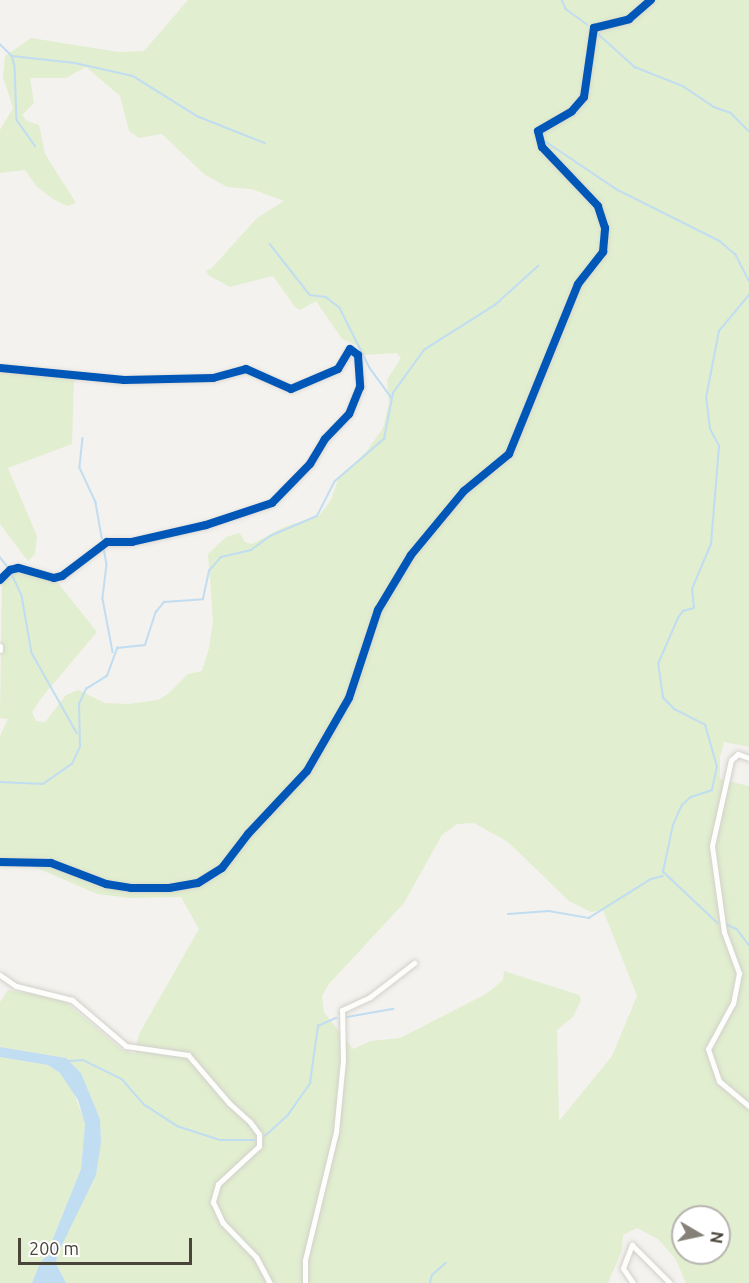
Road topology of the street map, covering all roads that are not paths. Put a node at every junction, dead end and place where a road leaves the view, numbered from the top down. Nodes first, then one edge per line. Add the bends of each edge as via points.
1 (651, 0) edge
2 (0, 368) edge
3 (0, 580) edge
4 (749, 758) edge
5 (0, 862) edge
6 (414, 963) dead end
7 (0, 975) edge
8 (749, 1106) edge
9 (270, 1283) edge
10 (305, 1283) edge
11 (633, 1283) edge
12 (670, 1283) edge

1 - 5 street via 629,18 594,28 584,97 572,111 538,131 542,147 598,206 605,228 603,252 578,284 509,454 464,491 411,555 378,610 349,698 307,771 222,868 198,883 138,888 106,884 45,862
2 - 3 street via 123,380 213,378 246,369 291,389 338,369 350,349 358,355 360,387 349,414 325,439 310,464 272,503 212,524 132,542 106,542 62,576 54,578 18,568
4 - 8 street via 738,754 731,760 712,846 724,932 739,973 733,1003 708,1049 719,1081
6 - 10 street via 370,997 342,1010 343,1060 336,1132 305,1260
7 - 9 street via 16,986 72,1000 126,1046 188,1055 228,1103 250,1122 259,1134 259,1146 218,1184 213,1202 223,1222 256,1257
11 - 12 street via 623,1268 632,1245

